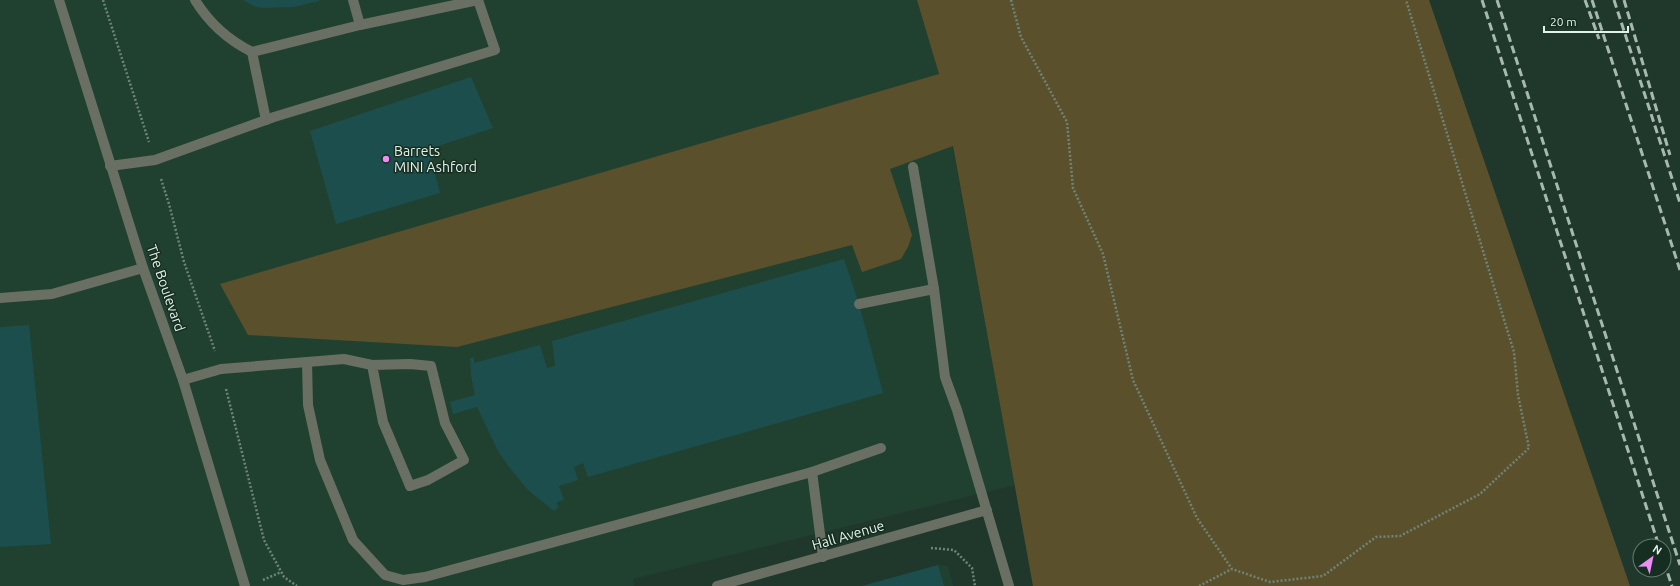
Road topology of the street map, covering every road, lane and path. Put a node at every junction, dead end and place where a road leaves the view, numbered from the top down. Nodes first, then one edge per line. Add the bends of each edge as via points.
1 (58, 0) edge
2 (103, 0) edge
3 (195, 0) edge
4 (353, 0) edge
5 (478, 0) edge
6 (1011, 0) edge
7 (1406, 0) edge
8 (360, 26) junction
9 (252, 52) junction
10 (266, 120) junction
11 (146, 129) dead end
12 (110, 166) junction
13 (913, 167) dead end
14 (169, 204) dead end
15 (143, 268) junction
16 (934, 289) junction
17 (0, 298) edge
18 (859, 304) dead end
19 (214, 347) dead end
20 (307, 362) junction
21 (372, 365) junction
22 (183, 380) junction
23 (231, 409) dead end
24 (881, 448) dead end
25 (812, 472) junction
26 (987, 510) junction
27 (926, 547) dead end
28 (824, 557) junction
29 (1232, 569) junction
30 (245, 586) edge
31 (297, 586) edge
32 (717, 586) edge
33 (975, 586) edge
34 (1009, 586) edge
35 (1199, 586) edge

1 - 12 street, The Boulevard
2 - 11 path
3 - 9 street via 218,30 237,45
4 - 8 street
5 - 8 street
5 - 10 street via 495,50
6 - 29 path via 1021,37 1067,122 1073,188 1103,254 1133,380 1197,518
7 - 29 path via 1514,352 1518,395 1528,448 1480,494 1400,536 1376,536 1323,576 1270,582
8 - 9 street
9 - 10 street
10 - 12 street via 155,160
12 - 15 street, The Boulevard
13 - 16 street
14 - 19 path via 184,262
15 - 17 street via 52,294
15 - 22 street, The Boulevard
16 - 18 street
16 - 26 street via 945,377
20 - 21 street via 344,359
20 - 22 street via 221,369
20 - 25 street via 308,405 320,460 353,540 384,575 403,580 425,577
21 - 21 street via 383,422 410,486 428,480 464,460 444,424 431,366
22 - 30 street, The Boulevard
23 - 31 path via 264,540 284,577
24 - 25 street
25 - 28 street
26 - 28 street, Hall Avenue
26 - 34 street
27 - 33 path via 954,550 972,568
28 - 32 street, Hall Avenue
29 - 35 path

